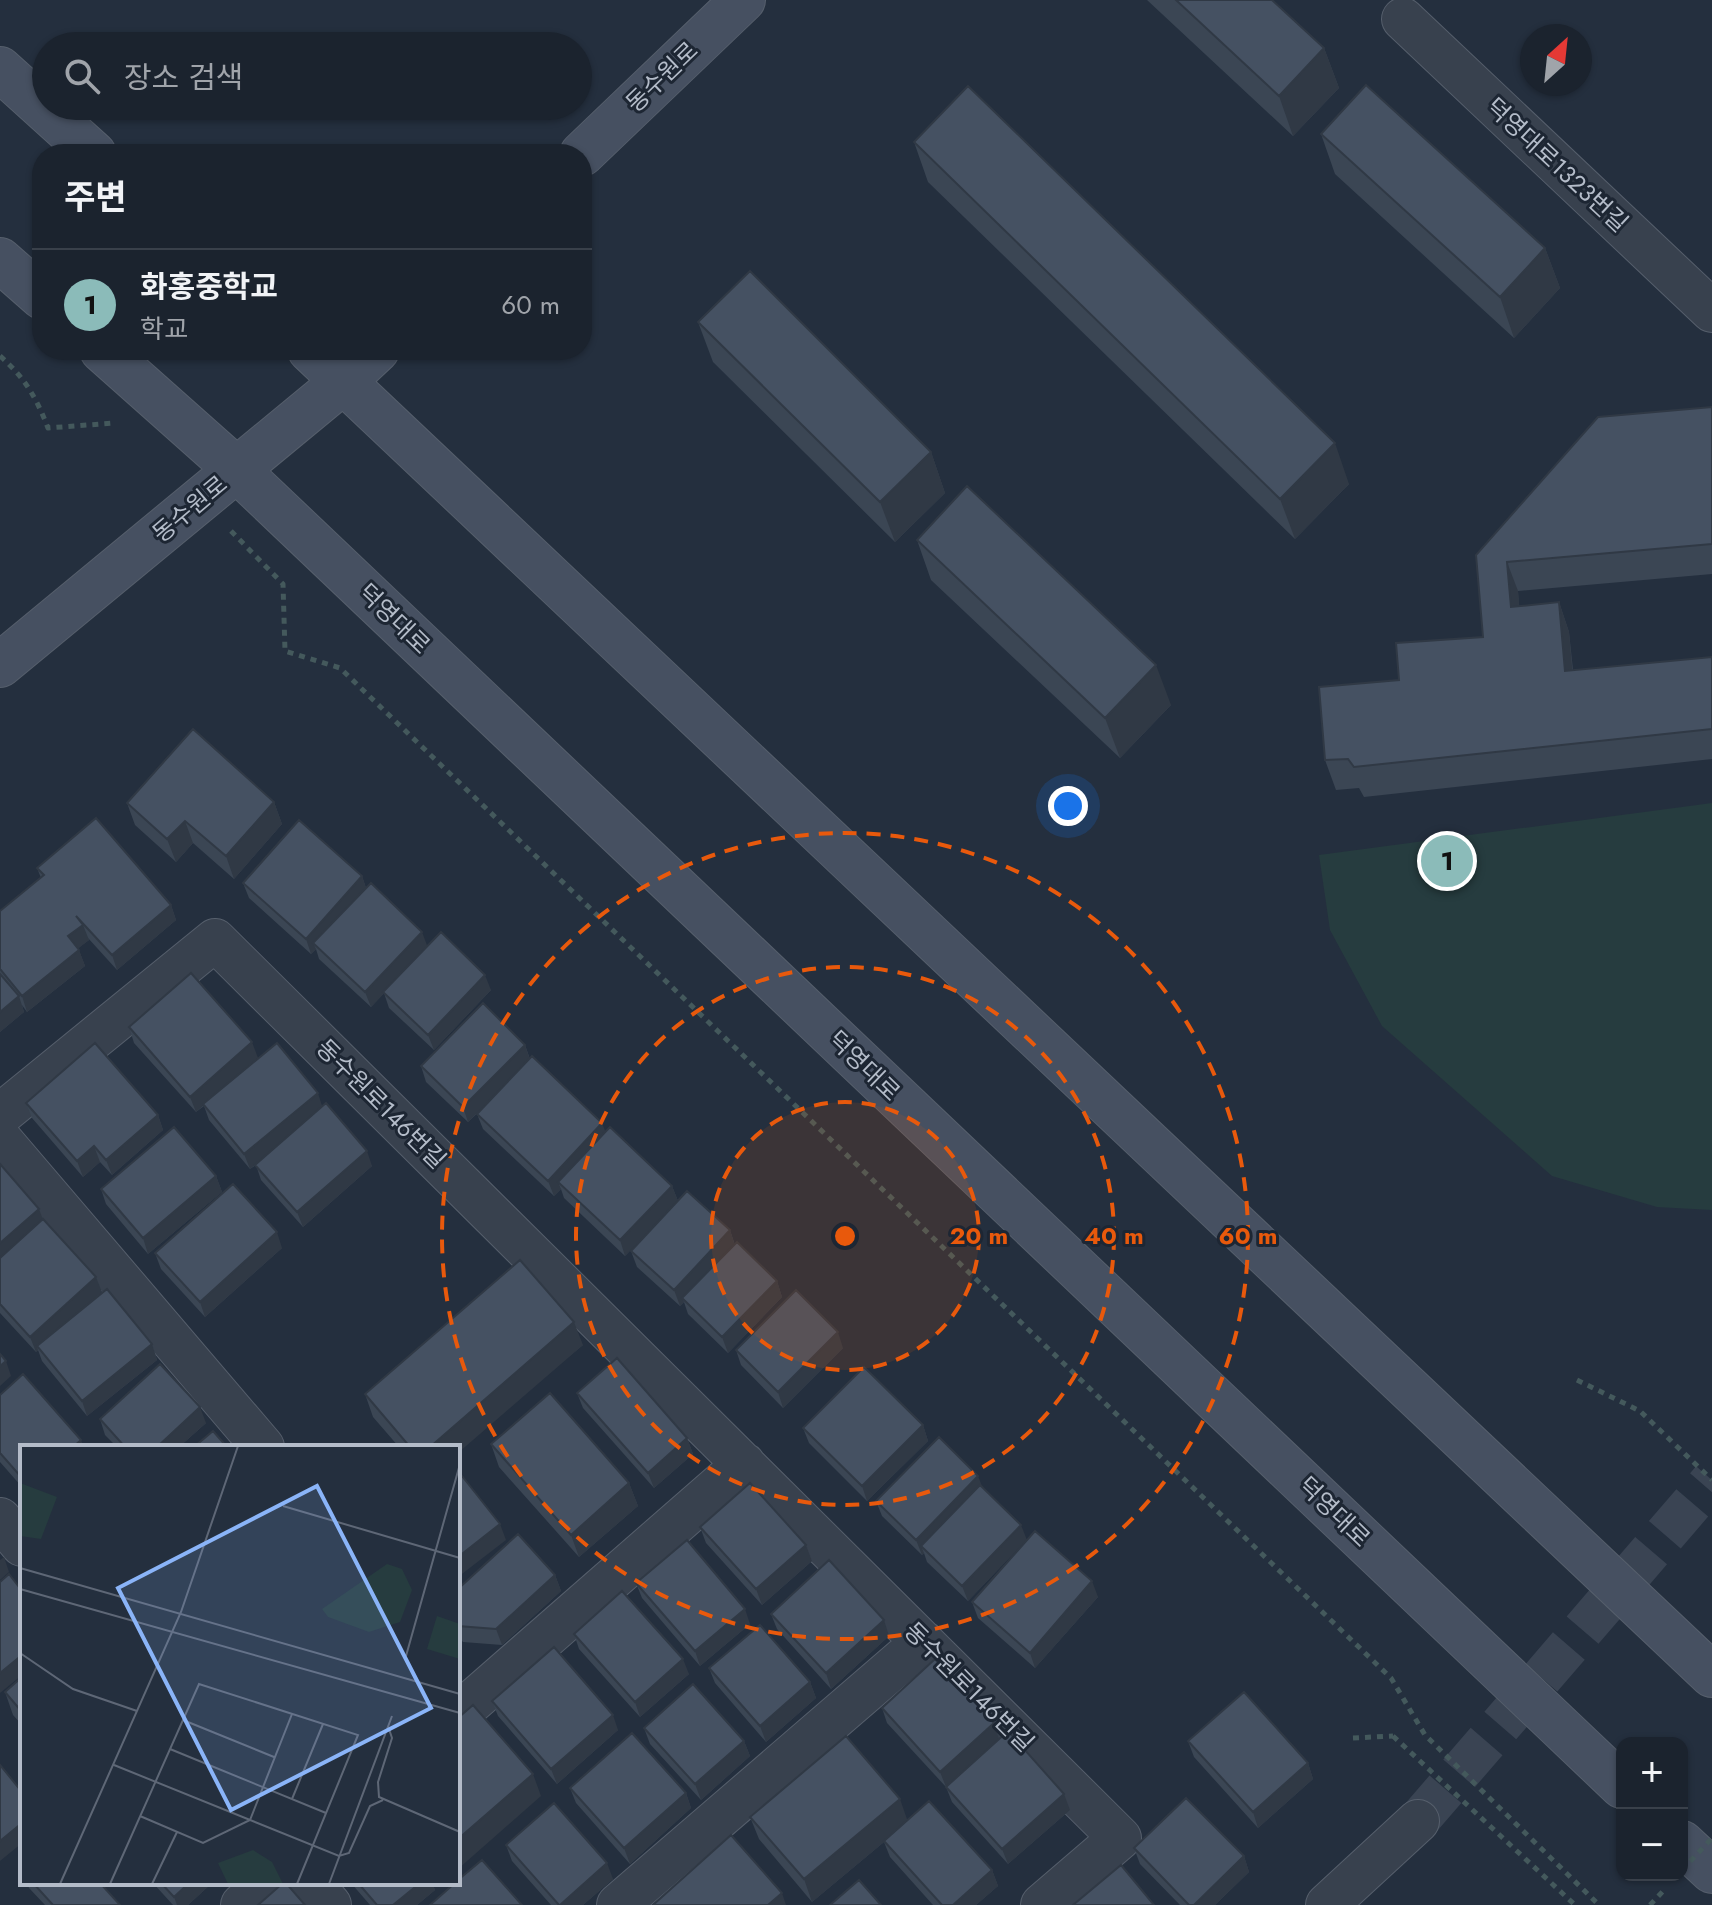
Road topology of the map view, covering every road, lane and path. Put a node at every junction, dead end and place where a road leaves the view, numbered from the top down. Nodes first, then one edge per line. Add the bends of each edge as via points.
1 (743, 0) edge
2 (1403, 19) dead end
3 (0, 69) edge
4 (32, 98) edge
5 (56, 120) edge
6 (83, 144) edge
7 (592, 144) edge
8 (0, 260) edge
9 (32, 288) edge
10 (1712, 311) edge
11 (0, 356) edge
12 (113, 360) edge
13 (321, 360) edge
14 (366, 360) edge
15 (344, 381) junction
16 (122, 422) dead end
17 (237, 470) junction
18 (283, 584) dead end
19 (0, 665) edge
20 (0, 1115) edge
21 (0, 1139) edge
22 (1577, 1380) dead end
23 (261, 1445) edge
24 (744, 1464) junction
25 (1712, 1480) edge
26 (0, 1519) edge
27 (20, 1543) edge
28 (923, 1642) junction
29 (1712, 1675) edge
30 (464, 1696) edge
31 (1353, 1738) dead end
32 (1616, 1780) edge
33 (1418, 1821) tunnel mouth
34 (1712, 1838) edge
35 (1688, 1849) edge
36 (1688, 1864) edge
37 (1712, 1871) edge
38 (264, 1885) edge
39 (313, 1885) edge
40 (1346, 1897) edge
41 (242, 1905) edge
42 (330, 1905) edge
43 (618, 1905) edge
44 (1042, 1905) edge
45 (1575, 1905) edge
46 (1599, 1905) edge

1 - 7 main road, 동수원로
2 - 10 street, 덕영대로1323번길
3 - 4 main road
5 - 6 main road
8 - 9 main road
11 - 16 path via 35,396 48,428
12 - 17 main road, 덕영대로
13 - 15 main road
14 - 15 main road, 동수원로
15 - 17 main road, 동수원로
15 - 29 main road
17 - 19 main road, 동수원로
17 - 32 main road, 덕영대로
18 - 46 path via 285,651 340,668 1391,1678 1425,1735
20 - 24 street, 동수원로146번길 via 215,940
21 - 23 street
22 - 25 path via 1640,1411
24 - 28 street, 동수원로146번길
24 - 30 street
26 - 27 street
28 - 43 street
28 - 44 street, 동수원로146번길 via 1120,1838
31 - 45 path, bridge via 1393,1736
33 - 40 street
34 - 36 path, bridge
35 - 37 main road
38 - 41 street
39 - 42 street

